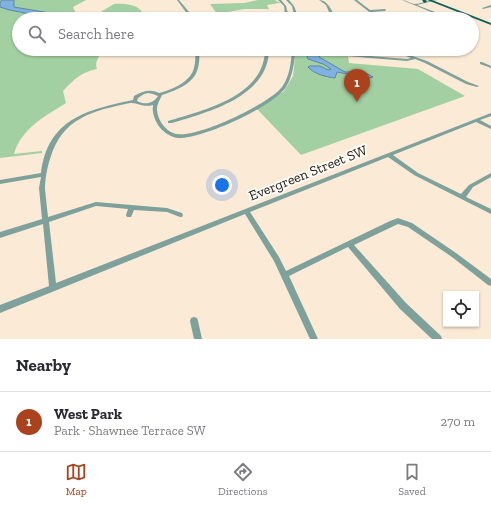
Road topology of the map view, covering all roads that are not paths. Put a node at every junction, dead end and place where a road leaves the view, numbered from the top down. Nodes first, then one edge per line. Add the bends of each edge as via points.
1 (179, 0) edge
2 (279, 0) edge
3 (287, 0) edge
4 (320, 0) edge
5 (355, 0) edge
6 (403, 0) edge
7 (433, 0) edge
8 (442, 0) edge
9 (424, 1) edge
10 (416, 4) junction
11 (491, 6) edge
12 (455, 8) junction
13 (483, 8) dead end
14 (385, 10) dead end
15 (369, 11) joint
16 (188, 12) edge
17 (286, 12) edge
18 (295, 12) edge
19 (330, 12) edge
20 (435, 12) edge
21 (463, 12) edge
22 (465, 12) edge
23 (479, 18) edge
24 (479, 18) edge
25 (491, 23) edge
26 (197, 56) edge
27 (267, 56) edge
28 (293, 56) edge
29 (358, 56) edge
30 (409, 56) edge
31 (415, 58) junction
32 (481, 63) dead end
33 (491, 67) edge
34 (477, 86) dead end
35 (159, 95) junction
36 (136, 101) junction
37 (157, 101) junction
38 (143, 105) junction
39 (154, 110) junction
40 (491, 114) edge
41 (476, 120) junction
42 (170, 122) dead end
43 (491, 128) edge
44 (389, 155) junction
45 (43, 175) junction
46 (491, 175) edge
47 (0, 182) edge
48 (463, 196) junction
49 (132, 207) junction
50 (246, 211) junction
51 (491, 212) edge
52 (180, 215) dead end
53 (129, 216) dead end
54 (47, 220) junction
55 (0, 235) edge
56 (349, 244) junction
57 (284, 275) junction
58 (491, 283) edge
59 (53, 288) junction
60 (0, 309) edge
61 (194, 321) dead end
62 (198, 339) edge
63 (314, 339) edge
64 (438, 339) edge

1 - 16 street
2 - 17 street via 284,4
3 - 18 street via 294,6
4 - 19 street
5 - 15 street
6 - 10 street
7 - 9 street
7 - 12 main road
7 - 21 main road
8 - 12 main road
9 - 10 street
10 - 20 street
11 - 13 street
12 - 22 main road
14 - 15 street
23 - 25 main road
24 - 25 main road
26 - 35 street via 196,68 191,77 177,88
27 - 42 street via 266,64 258,78 247,90 226,102
28 - 39 street via 288,78 280,92 250,112 227,122 193,135 177,136 163,129
29 - 31 street via 407,60
30 - 31 street
31 - 34 street
32 - 33 street
35 - 36 street via 145,92 136,97
35 - 37 street
36 - 38 street
36 - 45 street via 99,108 81,115 66,125 56,136 48,152
37 - 38 street
37 - 39 street
38 - 39 street
40 - 41 street, Evergreen Street SW
41 - 43 street
41 - 44 street, Evergreen Street SW
44 - 48 street via 416,174
44 - 50 street, Evergreen Street SW
45 - 47 street
45 - 54 street via 42,188
46 - 48 street via 471,186
48 - 51 street
49 - 52 street via 167,210
49 - 53 street
49 - 54 street via 96,204
50 - 57 street via 267,242
50 - 59 street, Evergreen Street SW
54 - 55 street
54 - 59 street
56 - 57 street
56 - 58 street via 392,223 403,222
56 - 64 street via 403,306
57 - 63 street
59 - 60 street, Evergreen Street SW
61 - 62 street

